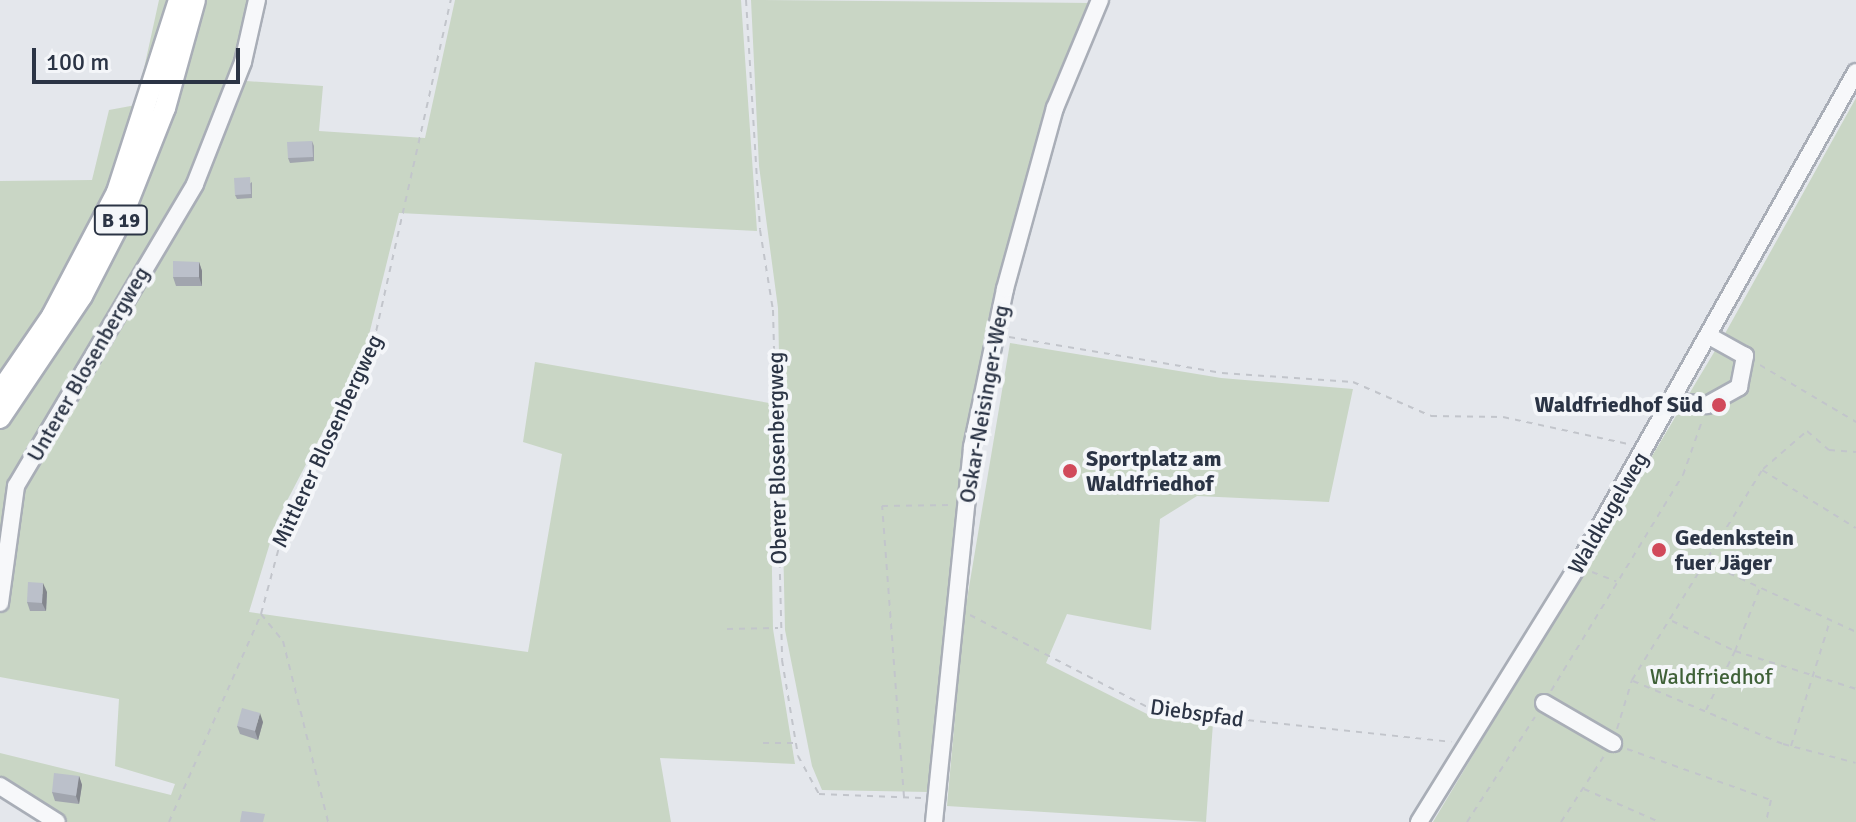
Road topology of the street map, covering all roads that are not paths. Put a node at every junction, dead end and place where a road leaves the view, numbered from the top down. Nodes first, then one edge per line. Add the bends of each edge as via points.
1 (179, 0) edge
2 (195, 0) edge
3 (257, 0) edge
4 (1100, 0) edge
5 (1856, 72) edge
6 (1711, 337) junction
7 (0, 392) edge
8 (1672, 401) junction
9 (0, 418) edge
10 (0, 603) edge
11 (1544, 703) road end
12 (1613, 743) road end
13 (0, 786) edge
14 (57, 822) edge
15 (934, 822) edge
16 (1419, 822) edge

1 - 7 main road, B 19 via 117,192 52,316
2 - 9 main road, B 19 via 153,144 119,224 82,296
3 - 10 street, Unterer Blosenbergweg via 243,62 195,184 16,486
4 - 15 street, Oskar-Neisinger-Weg via 1071,57 995,336 952,605
5 - 6 street, Waldkugelweg
6 - 8 street, Waldkugelweg
6 - 8 street via 1745,356 1739,387 1707,405
8 - 16 street, Waldkugelweg via 1577,567
11 - 12 street
13 - 14 street

